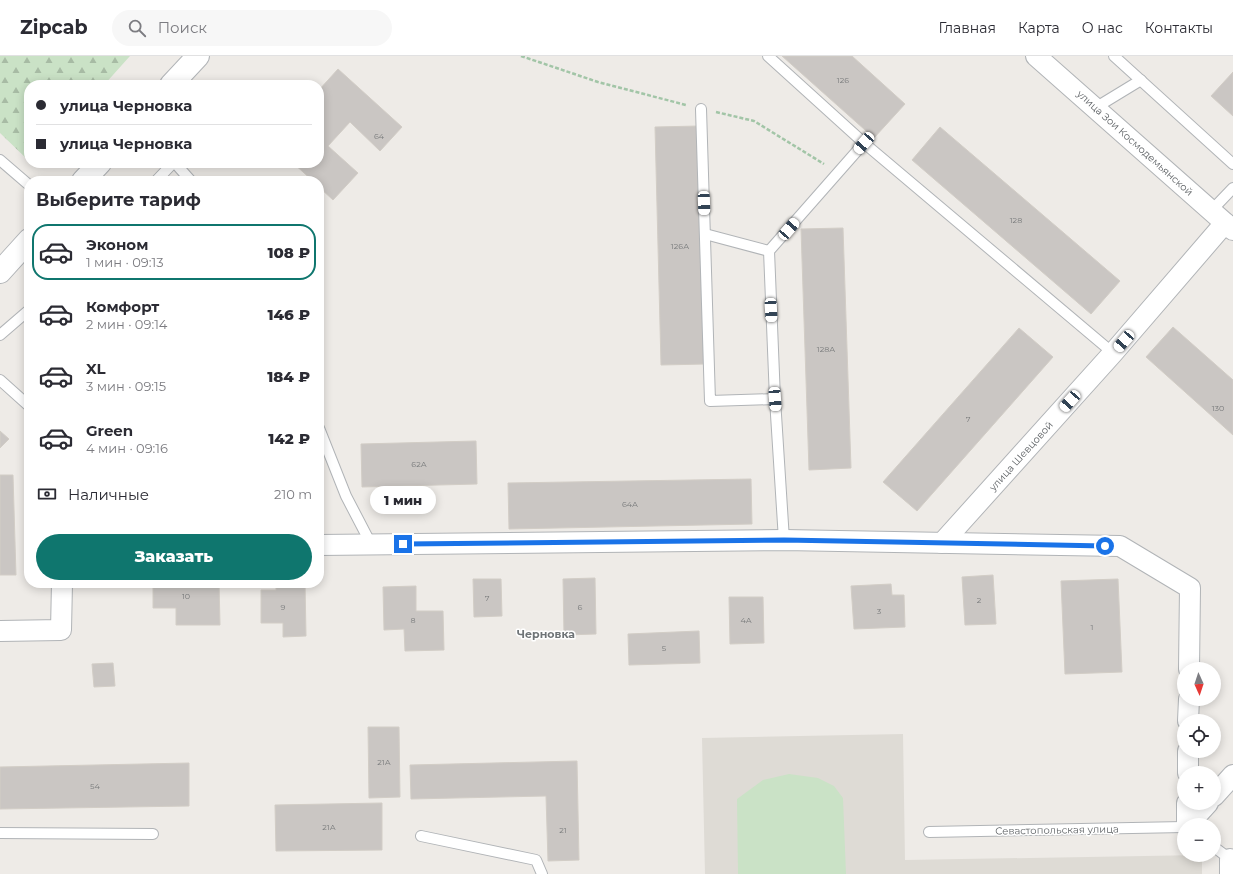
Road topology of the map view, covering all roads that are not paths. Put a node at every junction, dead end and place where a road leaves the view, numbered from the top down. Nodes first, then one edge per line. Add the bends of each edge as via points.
1 (198, 56) edge
2 (768, 56) edge
3 (1036, 56) edge
4 (1114, 56) edge
5 (176, 80) edge
6 (1141, 80) junction
7 (1095, 108) junction
8 (701, 109) road end
9 (864, 143) junction
10 (0, 160) edge
11 (1233, 164) edge
12 (95, 168) edge
13 (169, 168) edge
14 (179, 168) edge
15 (88, 176) edge
16 (161, 176) edge
17 (186, 176) edge
18 (24, 181) edge
19 (1233, 188) edge
20 (1223, 221) edge
21 (705, 234) junction
22 (24, 246) edge
23 (769, 251) junction
24 (0, 272) edge
25 (24, 314) edge
26 (0, 335) edge
27 (1113, 353) junction
28 (0, 380) edge
29 (775, 399) junction
30 (24, 402) edge
31 (324, 441) edge
32 (784, 540) junction
33 (942, 543) junction
34 (371, 544) junction
35 (324, 545) edge
36 (62, 588) edge
37 (0, 632) edge
38 (1189, 662) edge
39 (1233, 775) edge
40 (1221, 788) edge
41 (1202, 810) edge
42 (1194, 818) edge
43 (1177, 827) edge
44 (929, 832) dead end
45 (0, 833) edge
46 (153, 834) dead end
47 (421, 836) dead end
48 (1221, 854) edge
49 (1231, 865) edge
50 (542, 874) edge

1 - 5 main road
2 - 9 lane
3 - 7 street, улица Зои Космодемьянской
4 - 6 lane
6 - 7 lane
6 - 11 lane
7 - 20 street, улица Зои Космодемьянской
8 - 21 lane
9 - 23 lane
9 - 27 lane
10 - 18 lane
12 - 15 main road
13 - 16 lane
14 - 17 lane
19 - 20 lane
20 - 27 street, улица Шевцовой
21 - 23 lane
21 - 29 lane via 710,401
22 - 24 main road
23 - 29 lane
25 - 26 lane
27 - 33 street, улица Шевцовой
28 - 30 lane
29 - 32 lane
31 - 34 lane via 346,496
32 - 33 street
32 - 34 street
33 - 38 street via 1120,546 1190,588
34 - 35 street
36 - 37 street via 60,630
39 - 40 street
41 - 42 street
43 - 44 lane, Севастопольская улица
45 - 46 lane
47 - 50 lane via 536,860
48 - 49 lane

